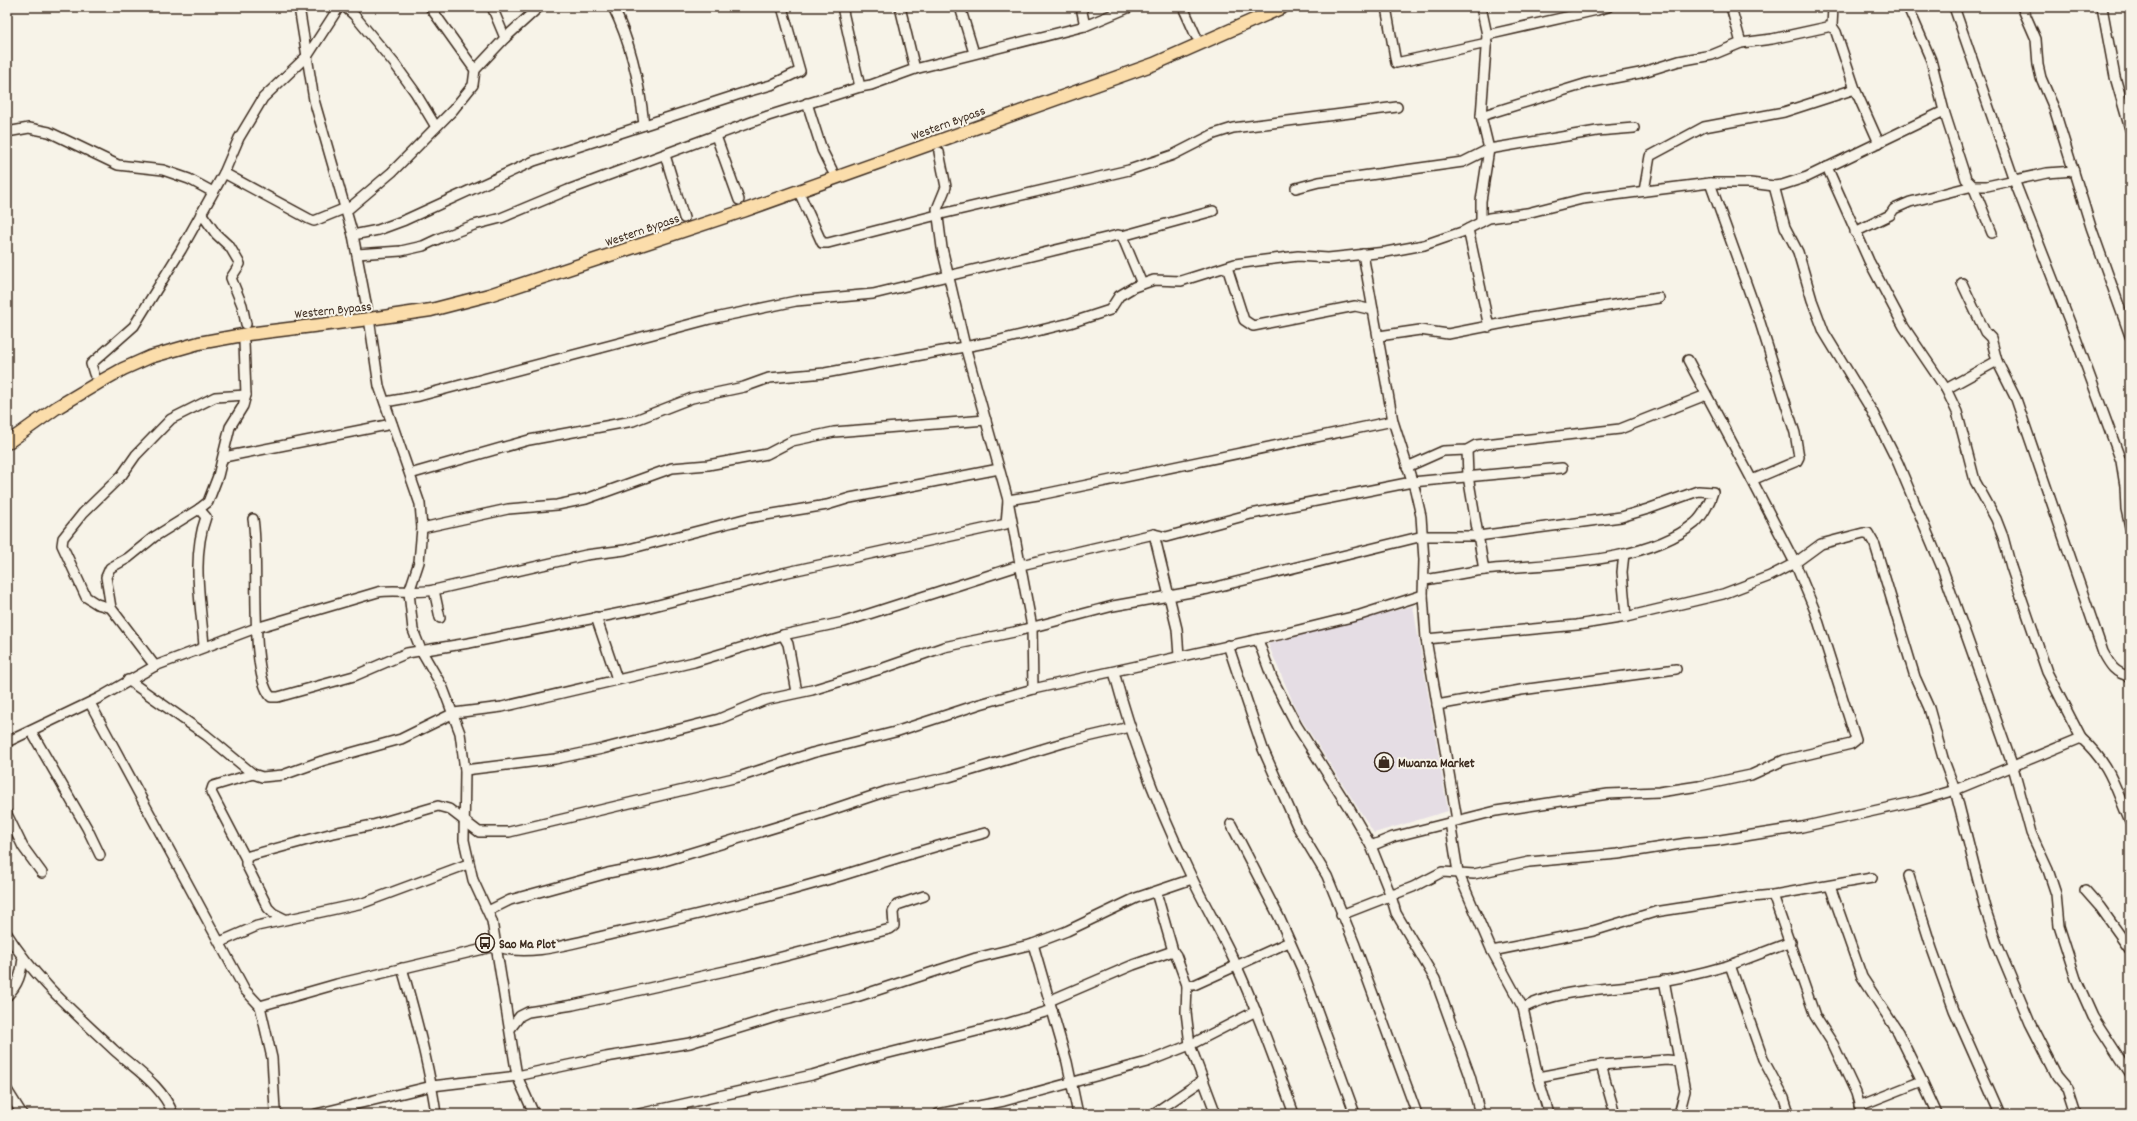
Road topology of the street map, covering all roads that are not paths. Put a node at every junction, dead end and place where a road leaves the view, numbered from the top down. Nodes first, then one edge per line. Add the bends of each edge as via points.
1 (299, 7) edge
2 (339, 7) edge
3 (345, 7) edge
4 (430, 7) edge
5 (492, 7) edge
6 (539, 7) edge
7 (614, 7) edge
8 (782, 7) edge
9 (842, 7) edge
10 (900, 7) edge
11 (960, 7) edge
12 (1081, 7) edge
13 (1130, 7) edge
14 (1183, 7) edge
15 (1283, 7) edge
16 (1386, 7) edge
17 (1481, 7) edge
18 (1608, 7) edge
19 (1731, 7) edge
20 (1833, 7) edge
21 (1908, 7) edge
22 (1954, 7) edge
23 (2022, 7) edge
24 (2102, 7) edge
25 (1597, 8) edge
26 (1085, 26) junction
27 (1832, 26) junction
28 (1196, 36) dead end
29 (505, 38) junction
30 (1487, 39) junction
31 (1742, 42) junction
32 (974, 53) junction
33 (308, 55) junction
34 (915, 69) junction
35 (475, 70) junction
36 (860, 87) junction
37 (1855, 89) junction
38 (807, 103) junction
39 (1397, 107) dead end
40 (1944, 111) junction
41 (1480, 116) junction
42 (644, 125) junction
43 (436, 127) junction
44 (1634, 128) dead end
45 (2130, 129) edge
46 (7, 132) edge
47 (716, 136) junction
48 (1879, 144) junction
49 (1489, 149) junction
50 (939, 152) dead end
51 (665, 155) junction
52 (1827, 168) junction
53 (832, 170) dead end
54 (2074, 171) junction
55 (224, 173) junction
56 (2014, 180) junction
57 (1710, 183) junction
58 (1774, 186) junction
59 (1973, 186) junction
60 (1296, 188) dead end
61 (798, 190) junction
62 (1644, 191) junction
63 (213, 192) junction
64 (739, 200) dead end
65 (346, 209) junction
66 (1213, 211) dead end
67 (201, 213) junction
68 (938, 215) junction
69 (684, 218) dead end
70 (1481, 222) junction
71 (1468, 229) junction
72 (1855, 232) junction
73 (1992, 233) dead end
74 (353, 235) junction
75 (1122, 236) junction
76 (356, 254) junction
77 (1363, 254) junction
78 (1227, 267) junction
79 (949, 277) junction
80 (1962, 283) dead end
81 (1142, 284) junction
82 (1659, 298) dead end
83 (2130, 307) edge
84 (367, 308) dead end
85 (2120, 309) junction
86 (1373, 310) junction
87 (246, 324) dead end
88 (370, 325) dead end
89 (1490, 327) junction
90 (1379, 336) junction
91 (2130, 336) edge
92 (244, 342) dead end
93 (965, 346) junction
94 (1688, 360) dead end
95 (1997, 361) junction
96 (94, 374) dead end
97 (1946, 389) junction
98 (246, 395) junction
99 (1706, 395) junction
100 (385, 402) junction
101 (986, 420) junction
102 (1393, 421) junction
103 (392, 424) junction
104 (7, 443) edge
105 (1467, 450) junction
106 (224, 457) junction
107 (1407, 467) junction
108 (1562, 468) dead end
109 (999, 469) junction
110 (410, 474) junction
111 (1468, 476) junction
112 (1752, 480) junction
113 (1412, 482) junction
114 (1008, 500) junction
115 (199, 509) junction
116 (253, 520) dead end
117 (2130, 527) edge
118 (422, 528) junction
119 (1154, 534) junction
120 (1423, 536) junction
121 (1478, 536) junction
122 (1624, 554) junction
123 (1795, 563) junction
124 (1020, 565) junction
125 (1484, 570) junction
126 (1425, 580) junction
127 (434, 590) junction
128 (410, 592) junction
129 (1423, 595) junction
130 (1169, 596) junction
131 (111, 608) junction
132 (596, 617) junction
133 (1626, 617) junction
134 (440, 618) dead end
135 (1032, 627) junction
136 (256, 628) junction
137 (783, 636) junction
138 (1426, 639) junction
139 (1258, 640) junction
140 (1228, 645) junction
141 (204, 646) junction
142 (421, 650) junction
143 (1179, 656) junction
144 (155, 666) junction
145 (1676, 669) dead end
146 (1114, 672) junction
147 (2130, 676) edge
148 (617, 679) junction
149 (128, 680) junction
150 (1033, 689) junction
151 (797, 692) junction
152 (90, 703) junction
153 (1437, 705) junction
154 (454, 713) junction
155 (1130, 727) junction
156 (32, 731) junction
157 (2081, 738) junction
158 (7, 742) edge
159 (2013, 767) junction
160 (465, 770) junction
161 (253, 774) junction
162 (1955, 790) junction
163 (463, 796) junction
164 (449, 809) junction
165 (7, 814) edge
166 (463, 818) junction
167 (1453, 821) junction
168 (2130, 822) edge
169 (1231, 824) dead end
170 (985, 833) dead end
171 (1371, 846) junction
172 (100, 855) dead end
173 (246, 859) junction
174 (468, 864) junction
175 (1458, 872) junction
176 (42, 873) dead end
177 (1909, 876) dead end
178 (1872, 878) dead end
179 (1192, 879) junction
180 (1830, 886) junction
181 (2085, 890) dead end
182 (1156, 892) junction
183 (1773, 895) junction
184 (924, 896) dead end
185 (1391, 896) junction
186 (488, 911) junction
187 (1341, 915) junction
188 (286, 919) junction
189 (7, 934) edge
190 (220, 942) junction
191 (1289, 942) junction
192 (1791, 942) junction
193 (1033, 944) junction
194 (496, 946) junction
195 (2130, 949) edge
196 (1173, 951) junction
197 (1492, 951) junction
198 (23, 958) junction
199 (1730, 965) junction
200 (1236, 966) junction
201 (402, 968) junction
202 (1664, 980) junction
203 (1187, 986) junction
204 (7, 996) edge
205 (260, 1006) junction
206 (1050, 1006) junction
207 (1523, 1008) junction
208 (1256, 1011) junction
209 (510, 1029) junction
210 (1190, 1045) junction
211 (1678, 1061) junction
212 (1601, 1065) junction
213 (2130, 1074) edge
214 (517, 1076) junction
215 (1538, 1077) junction
216 (1203, 1080) junction
217 (1922, 1081) junction
218 (1072, 1084) junction
219 (432, 1086) junction
220 (7, 1090) edge
221 (347, 1110) edge
222 (1861, 1110) edge
223 (22, 1114) edge
224 (174, 1114) edge
225 (278, 1114) edge
226 (316, 1114) edge
227 (436, 1114) edge
228 (534, 1114) edge
229 (639, 1114) edge
230 (938, 1114) edge
231 (1078, 1114) edge
232 (1153, 1114) edge
233 (1216, 1114) edge
234 (1294, 1114) edge
235 (1355, 1114) edge
236 (1417, 1114) edge
237 (1480, 1114) edge
238 (1549, 1114) edge
239 (1615, 1114) edge
240 (1679, 1114) edge
241 (1789, 1114) edge
242 (1937, 1114) edge
243 (2000, 1114) edge
244 (2076, 1114) edge

1 - 33 street
2 - 33 street
3 - 43 street via 394,63
4 - 35 street
5 - 29 street
6 - 29 street
7 - 42 street via 634,66
8 - 42 street via 800,71 772,85
9 - 36 street
10 - 34 street
11 - 32 street
12 - 26 street
13 - 26 street
14 - 28 street
15 - 61 main road, Western Bypass via 1154,64
16 - 30 street via 1396,63
17 - 30 street
18 - 25 street
19 - 31 street
20 - 27 street
21 - 40 street via 1931,60
22 - 56 street
23 - 54 street via 2036,39 2041,78 2054,108
24 - 45 street via 2115,77
25 - 30 street
26 - 32 street
27 - 31 street via 1772,39
27 - 37 street
29 - 35 street
30 - 41 street
31 - 41 street via 1712,55 1588,83
32 - 34 street
33 - 55 street via 263,98
33 - 65 street via 317,111
34 - 36 street
35 - 43 street via 473,85
36 - 38 street
37 - 48 street
37 - 62 street via 1784,112 1704,127 1650,156
38 - 47 street
38 - 53 street via 820,144
39 - 68 street via 1233,128 1214,134 1173,155 1128,170
40 - 48 street
40 - 59 street via 1966,179
41 - 49 street
42 - 74 street via 534,161 405,220 378,230
43 - 65 street via 392,172
44 - 49 street via 1597,131
46 - 63 street via 29,128 49,132 118,165 163,170
47 - 51 street
47 - 64 street
48 - 52 street
49 - 60 street via 1463,162 1318,182
49 - 70 street via 1481,201
50 - 68 street via 946,187 937,205
51 - 69 street
51 - 76 street via 423,246 401,252
52 - 58 street via 1807,177
52 - 72 street
54 - 56 street via 2047,173
54 - 85 street
55 - 63 street
55 - 65 street via 308,219 314,220
56 - 59 street via 1987,186
56 - 117 street via 2121,461
57 - 58 street via 1750,182
57 - 62 street
57 - 112 street via 1759,319 1795,433 1799,457 1798,460
58 - 159 street via 1785,226 1798,252 1824,332 1872,411 1898,463 1943,570
59 - 72 street via 1910,202
59 - 73 street
61 - 68 street via 822,244
61 - 104 main road, Western Bypass via 489,295 431,310 248,334 199,343 150,357 123,369 56,408
62 - 70 street via 1582,199 1489,218
63 - 67 street
65 - 74 street
66 - 75 street
67 - 87 street via 216,234 230,247 240,264 231,278 242,305
67 - 96 street via 134,326 90,364
68 - 79 street
70 - 71 street
71 - 77 street via 1424,245
71 - 89 street
72 - 97 street via 1904,327
74 - 76 street
75 - 79 street
75 - 81 street
76 - 84 street
77 - 78 street via 1328,258 1298,256
77 - 86 street
78 - 81 street via 1181,281 1154,280
78 - 86 street via 1244,320 1253,326 1355,306
79 - 93 street
79 - 100 street via 873,294 796,301 710,319 426,394
80 - 95 street via 1985,332 1991,338
81 - 93 street via 1119,296 1110,310 1030,333
82 - 89 street via 1530,318
83 - 85 street
85 - 91 street
86 - 90 street
88 - 100 street
89 - 90 street via 1448,334 1420,330
90 - 102 street
92 - 98 street
93 - 101 street
93 - 110 street via 825,373 769,378 737,389 692,398 633,421 529,440
94 - 99 street
95 - 97 street
95 - 147 street via 2016,399 2103,652 2118,673
97 - 157 street via 1957,412 1975,481 1996,519 2052,684
98 - 106 street via 243,406 230,427
98 - 131 street via 215,397 171,419 63,538 62,545 86,597
99 - 105 street via 1620,429 1476,445
99 - 112 street
100 - 103 street
101 - 109 street
101 - 118 street via 834,432 792,441 767,454 708,465 672,468 586,499 557,505 508,509
102 - 107 street
102 - 114 street
103 - 106 street
103 - 110 street
105 - 107 street via 1443,451
105 - 111 street
106 - 115 street via 208,502
107 - 113 street
108 - 111 street
109 - 114 street
109 - 127 street via 748,518 625,550 586,555
110 - 118 street via 420,504
111 - 113 street
111 - 121 street
112 - 123 street
113 - 119 street via 1251,514 1166,537
113 - 120 street via 1421,516
114 - 124 street
114 - 132 street via 1006,524
115 - 131 street via 169,526 128,558 110,568 106,583
115 - 141 street via 206,517 197,561
116 - 136 street via 256,537
118 - 128 street via 419,562
119 - 124 street
119 - 130 street
120 - 121 street
120 - 126 street
120 - 130 street via 1208,589
121 - 122 street via 1621,517 1698,491 1713,492 1696,522 1679,534
121 - 125 street
122 - 125 street via 1559,565
122 - 133 street via 1622,572
123 - 133 street via 1770,576 1723,594
123 - 162 street via 1821,544 1863,532 1868,533 1875,545 1915,677 1929,708
123 - 167 street via 1815,611 1849,712 1856,740 1854,743 1784,760 1751,774 1699,786 1659,792 1608,794 1496,811
124 - 135 street
124 - 137 street via 844,622
125 - 126 street
126 - 129 street
127 - 128 street
127 - 134 street
128 - 136 street via 378,592
128 - 142 street via 413,630
129 - 138 street
129 - 139 street via 1360,615
130 - 135 street via 1113,606
130 - 143 street via 1177,629
131 - 144 street
132 - 142 street via 469,643
132 - 148 street
133 - 138 street via 1577,625
135 - 150 street
135 - 151 street via 944,647 884,668 812,690
136 - 141 street
136 - 142 street via 259,667 267,693 271,697 339,680
137 - 148 street via 726,654
137 - 151 street via 788,644
138 - 153 street
139 - 140 street
139 - 171 street via 1272,678 1297,726
140 - 143 street
140 - 187 street via 1256,730 1284,798 1297,826 1327,876
141 - 144 street
142 - 154 street
143 - 146 street
144 - 149 street
145 - 153 street via 1521,690
146 - 150 street
146 - 155 street
148 - 154 street via 502,707
149 - 152 street
149 - 161 street via 206,735
150 - 166 street via 706,786 509,832 479,832 471,828
151 - 160 street via 765,700 719,719 602,749 555,759
152 - 156 street
152 - 190 street
153 - 167 street
154 - 160 street
154 - 161 street via 381,746 322,761 283,775 262,777
155 - 179 street via 1145,770
155 - 186 street via 1066,742 949,777 887,791 658,863 608,873 510,900
156 - 158 street
156 - 172 street
157 - 159 street
157 - 168 street via 2108,769
159 - 162 street
159 - 213 street via 2031,832 2056,894 2059,926 2076,979 2093,1017
160 - 163 street
161 - 173 street via 213,786 211,792
162 - 175 street via 1918,801 1769,833 1618,854 1529,862 1474,874
162 - 244 street via 1985,908 1997,944 2030,1023 2057,1076 2068,1089
163 - 164 street
163 - 166 street
164 - 166 street
164 - 173 street via 438,806 249,856
165 - 176 street via 23,847
166 - 174 street
167 - 171 street via 1393,837
167 - 175 street
169 - 191 street via 1259,876
170 - 194 street via 814,883 624,931 542,949 517,951
171 - 185 street
173 - 188 street via 246,864 268,908
174 - 186 street
174 - 188 street via 363,903
175 - 185 street via 1442,872
175 - 197 street
177 - 243 street via 1954,1010
178 - 180 street
179 - 182 street
179 - 200 street
180 - 183 street
180 - 217 street via 1862,977 1898,1032
181 - 195 street
182 - 193 street via 1136,898
182 - 196 street
183 - 192 street
183 - 197 street via 1655,912 1592,931
184 - 209 street via 897,905 893,912 894,926 890,929 743,967 573,1005 528,1012 520,1016
185 - 187 street
185 - 237 street via 1396,913 1435,979 1470,1076
186 - 194 street
187 - 236 street via 1355,945
188 - 190 street via 257,926
189 - 198 street
190 - 205 street via 245,990
191 - 200 street
191 - 235 street via 1302,969
192 - 199 street
192 - 222 street via 1815,1016 1833,1044 1856,1093
193 - 206 street
193 - 214 street via 976,958 850,999 775,1017 690,1043
194 - 201 street
194 - 209 street
196 - 203 street
196 - 206 street via 1133,965
197 - 207 street
198 - 204 street via 19,980
198 - 224 street via 62,1001 165,1095
199 - 202 street via 1697,975
199 - 241 street via 1762,1059 1784,1098
200 - 203 street
200 - 208 street
201 - 205 street
201 - 219 street
202 - 207 street via 1552,996
202 - 211 street
203 - 210 street via 1186,1012
205 - 225 street via 272,1058 275,1110
206 - 218 street
206 - 229 street via 1009,1023 868,1058 812,1075
207 - 215 street
208 - 210 street
208 - 234 street
209 - 214 street
210 - 216 street
210 - 218 street via 1147,1062
211 - 212 street
211 - 240 street via 1685,1091
212 - 215 street
212 - 239 street
214 - 219 street
214 - 228 street
215 - 238 street
216 - 232 street
216 - 233 street
217 - 222 street
217 - 242 street
218 - 230 street
218 - 231 street
219 - 221 street
219 - 227 street
220 - 223 street
221 - 226 street

